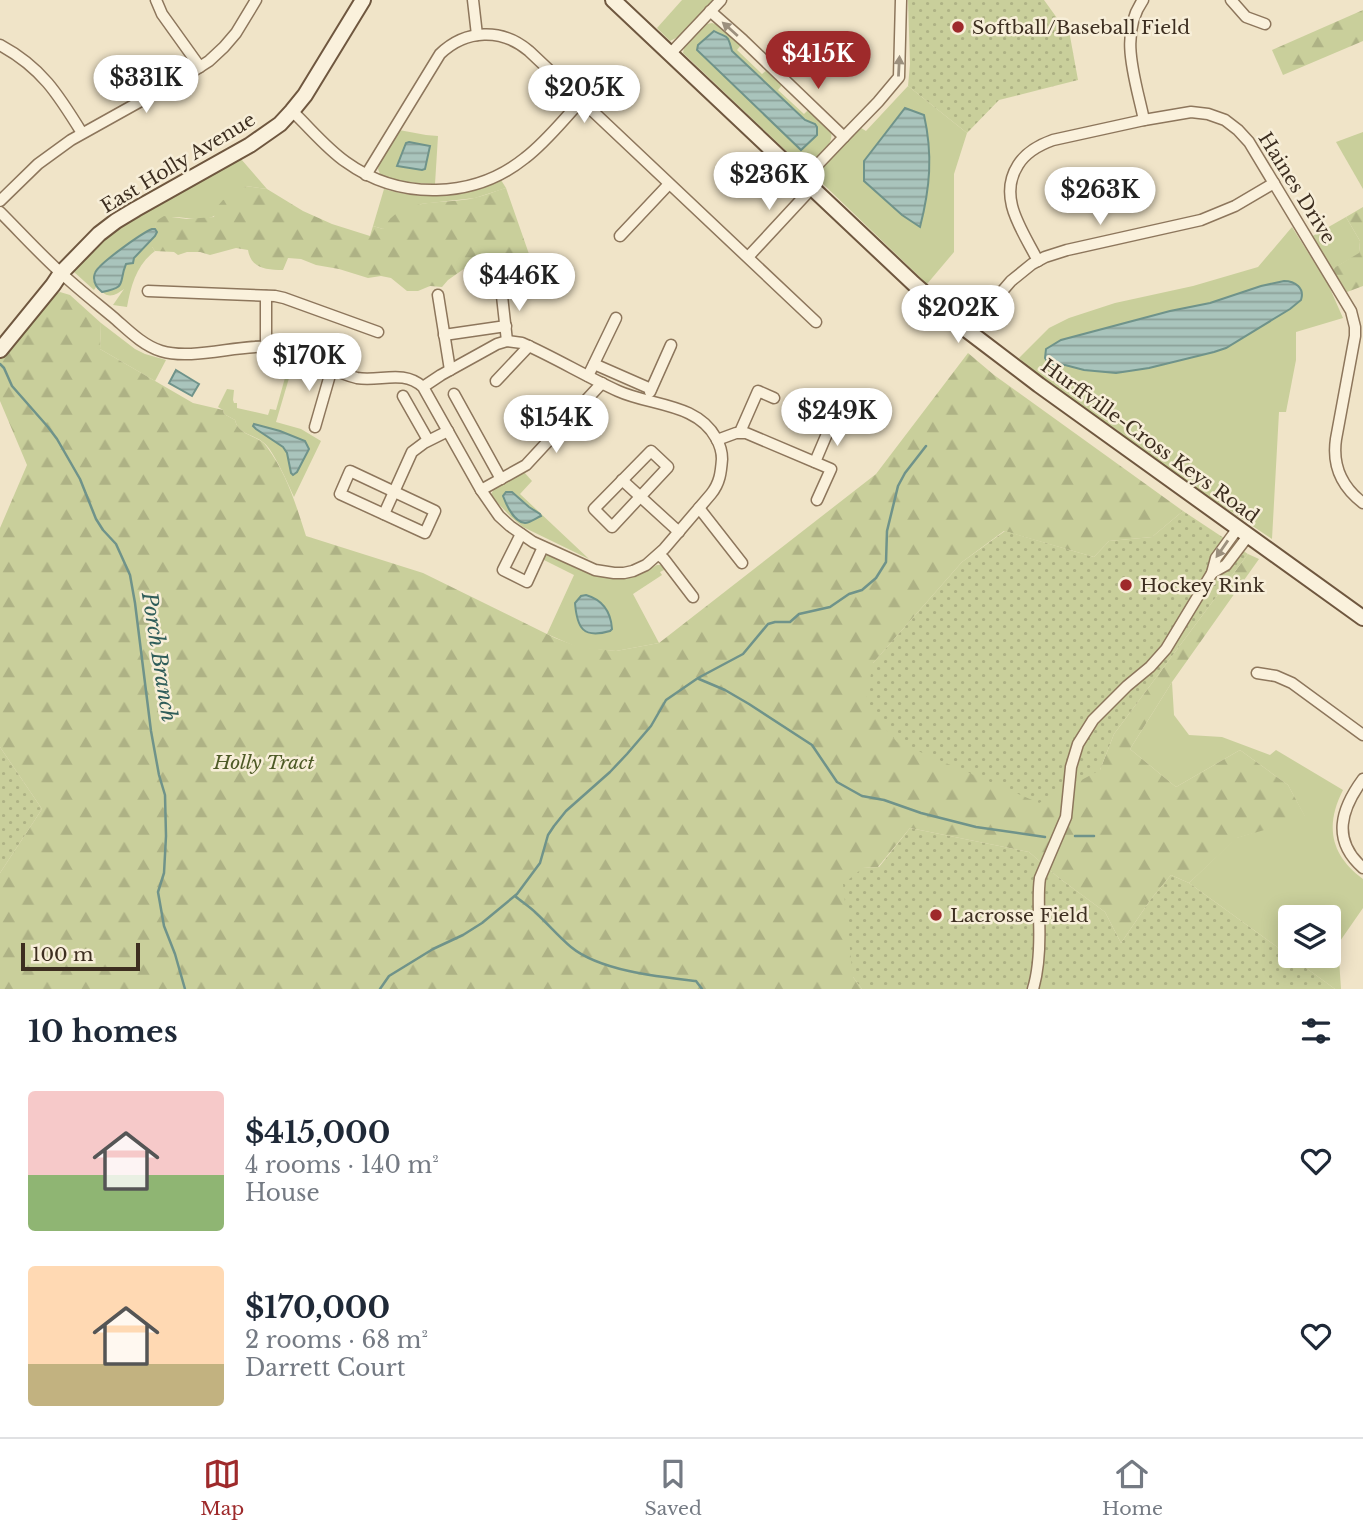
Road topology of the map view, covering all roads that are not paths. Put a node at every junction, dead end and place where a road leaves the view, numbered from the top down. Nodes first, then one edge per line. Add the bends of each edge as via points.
1 (156, 0) edge
2 (256, 0) edge
3 (363, 0) edge
4 (473, 0) edge
5 (613, 0) edge
6 (721, 0) edge
7 (901, 0) edge
8 (1231, 0) edge
9 (1139, 1) edge
10 (710, 11) junction
11 (1265, 23) dead end
12 (477, 34) junction
13 (0, 45) edge
14 (670, 54) junction
15 (200, 67) junction
16 (581, 101) junction
17 (292, 111) junction
18 (1144, 120) junction
19 (82, 132) junction
20 (844, 137) junction
21 (366, 175) junction
22 (1274, 183) junction
23 (669, 184) junction
24 (808, 184) junction
25 (0, 201) edge
26 (0, 212) edge
27 (620, 236) dead end
28 (748, 257) junction
29 (1038, 261) junction
30 (61, 273) junction
31 (501, 288) dead end
32 (148, 291) dead end
33 (438, 295) dead end
34 (266, 296) junction
35 (616, 318) dead end
36 (816, 322) dead end
37 (506, 326) junction
38 (968, 331) junction
39 (379, 332) dead end
40 (444, 335) junction
41 (508, 341) junction
42 (671, 345) dead end
43 (528, 346) junction
44 (266, 347) junction
45 (0, 350) edge
46 (594, 364) junction
47 (332, 368) junction
48 (450, 370) junction
49 (588, 376) junction
50 (496, 381) dead end
51 (602, 383) junction
52 (423, 387) junction
53 (651, 389) junction
54 (454, 394) dead end
55 (403, 396) dead end
56 (774, 398) dead end
57 (646, 401) junction
58 (832, 422) dead end
59 (316, 427) dead end
60 (448, 431) junction
61 (740, 432) junction
62 (428, 440) junction
63 (717, 440) junction
64 (815, 462) junction
65 (501, 479) junction
66 (622, 480) junction
67 (394, 491) junction
68 (481, 491) junction
69 (641, 497) junction
70 (817, 500) dead end
71 (1363, 503) edge
72 (699, 508) junction
73 (384, 514) junction
74 (679, 532) junction
75 (1243, 532) junction
76 (521, 534) junction
77 (543, 547) junction
78 (659, 555) junction
79 (741, 563) dead end
80 (693, 597) dead end
81 (1363, 618) edge
82 (1257, 673) dead end
83 (1363, 735) edge
84 (1363, 779) edge
85 (1363, 868) edge
86 (1032, 989) edge

1 - 15 street
2 - 15 street via 224,47
3 - 17 main road, East Holly Avenue
4 - 12 street
5 - 14 main road, Hurffville-Cross Keys Road
6 - 10 street
20 -> 7 street via 899,77
8 - 11 street via 1246,17
9 - 18 street via 1129,42
10 - 14 street
20 -> 10 street
12 - 16 street via 498,34 517,42
12 - 21 street via 437,57
13 - 19 street via 45,79
14 - 24 main road, Hurffville-Cross Keys Road
15 - 19 street
16 - 21 street via 531,154 485,181 455,189 422,190
16 - 23 street
17 - 21 street
17 - 30 main road, East Holly Avenue via 265,136 116,221
18 - 22 street, Haines Drive via 1191,112 1224,120 1249,142
18 - 29 street, Haines Drive via 1053,140 1023,157 1012,178 1010,195 1014,214
19 - 25 street via 38,164
20 - 24 street
22 - 29 street via 1201,220 1067,250
22 - 71 street, Haines Drive via 1351,311 1355,336 1335,454 1342,481
23 - 27 street
23 - 28 street
24 - 28 street
24 - 38 main road, Hurffville-Cross Keys Road
26 - 30 street
28 - 36 street
29 - 38 street via 1006,286
30 - 44 street via 160,351
30 - 45 main road, East Holly Avenue
31 - 37 street
32 - 34 street
33 - 40 street
34 - 39 street via 284,298
34 - 44 street
35 - 46 street
37 - 40 street
37 - 41 street
38 - 75 main road, Hurffville-Cross Keys Road
40 - 48 street
41 - 43 street
41 - 48 street
42 - 53 street
43 - 49 street
43 - 50 street
44 - 47 street via 295,351
46 - 49 street
46 - 53 street
47 - 52 street via 358,378 409,378
47 - 59 street
48 - 52 street
49 - 51 street
51 - 57 street
51 - 65 street via 530,460
52 - 60 street
53 - 57 street
54 - 65 street
55 - 62 street
56 - 61 street via 758,391
57 - 63 street via 693,414
58 - 64 street
60 - 62 street
60 - 68 street
61 - 63 street
61 - 64 street
62 - 67 street via 410,456
63 - 72 street via 722,452 720,477
64 - 70 street via 831,469
65 - 68 street
66 - 69 street
66 - 69 street via 651,451 668,467
66 - 69 street via 594,509 612,527
67 - 73 street
67 - 73 street via 435,511 425,533
67 - 73 street via 350,471 340,494
68 - 76 street via 499,516
69 - 74 street
72 - 74 street
72 - 79 street
74 - 78 street
75 - 81 main road, Hurffville-Cross Keys Road
75 - 86 street via 1216,558 1212,573 1166,649 1093,720 1078,744 1066,817 1039,888 1040,939
76 - 77 street
76 - 77 street via 503,570 527,582
77 - 78 street via 595,570 614,573 640,568
78 - 80 street
82 - 83 street via 1292,683
84 - 85 street via 1342,821 1347,847

